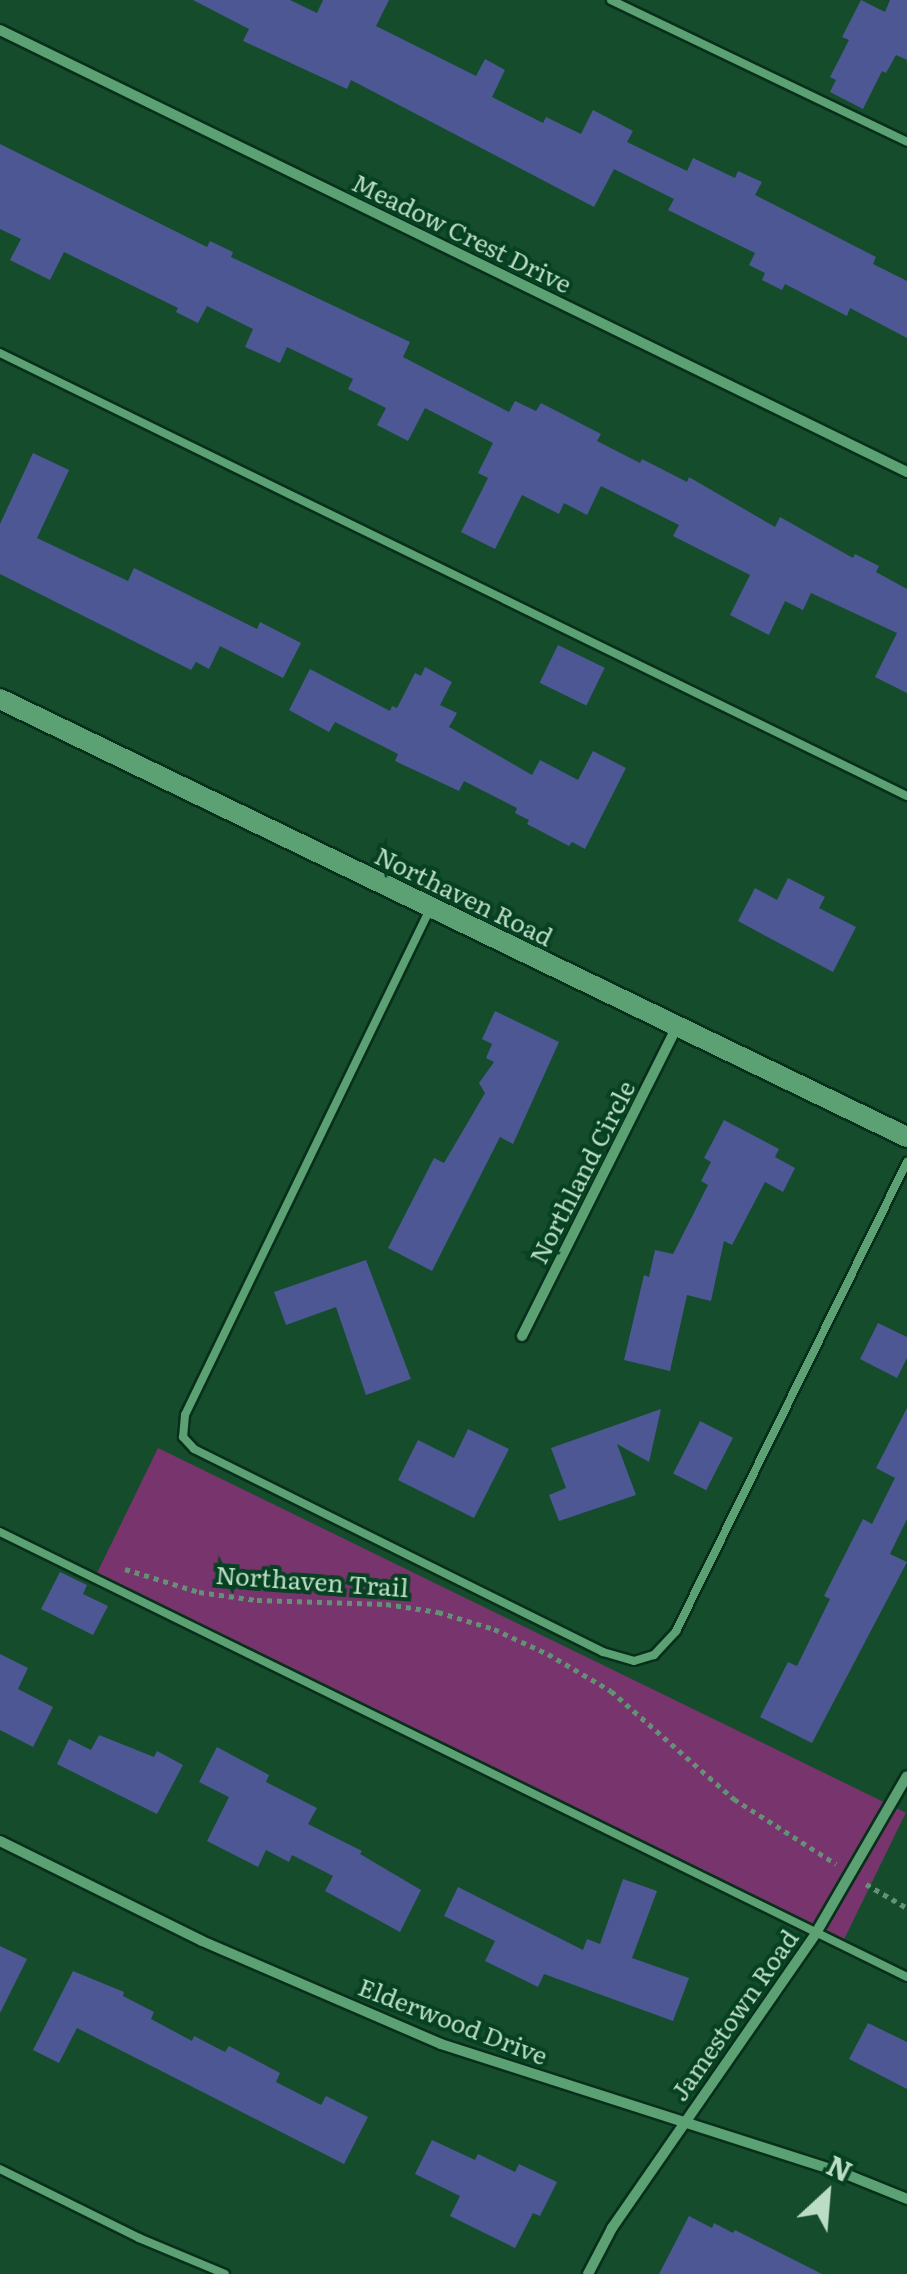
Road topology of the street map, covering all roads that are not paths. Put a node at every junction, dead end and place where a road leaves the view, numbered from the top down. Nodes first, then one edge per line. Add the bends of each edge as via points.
1 (612, 0) edge
2 (0, 30) edge
3 (907, 142) edge
4 (0, 353) edge
5 (907, 472) edge
6 (0, 699) edge
7 (907, 796) edge
8 (431, 907) junction
9 (677, 1026) junction
10 (907, 1137) edge
11 (907, 1162) edge
12 (522, 1336) dead end
13 (0, 1532) edge
14 (907, 1776) edge
15 (0, 1842) edge
16 (816, 1933) junction
17 (907, 1977) edge
18 (683, 2122) junction
19 (0, 2169) edge
20 (907, 2199) edge
21 (224, 2274) edge
22 (588, 2274) edge

1 - 3 lane
2 - 5 street, Meadow Crest Drive
4 - 7 lane
6 - 8 street, Northaven Road
8 - 9 street, Northaven Road
8 - 11 lane via 185,1415 183,1436 194,1449 603,1652 634,1661 654,1655 676,1631
9 - 10 street, Northaven Road
9 - 12 street, Northland Circle
13 - 16 lane
14 - 16 street, Jamestown Road
15 - 18 street, Elderwood Drive via 202,1941 441,2044
16 - 17 lane
16 - 18 street, Jamestown Road
18 - 20 street, Elderwood Drive
18 - 22 street, Jamestown Road
19 - 21 lane

